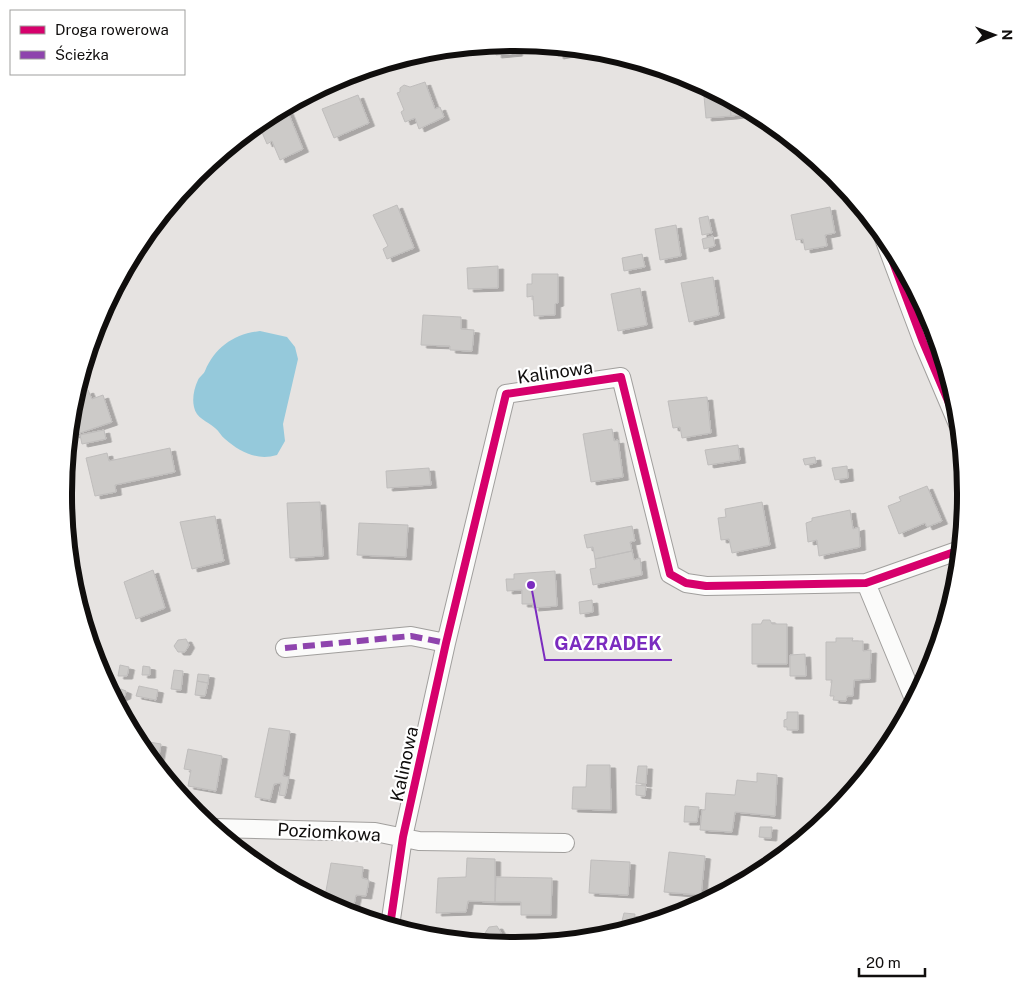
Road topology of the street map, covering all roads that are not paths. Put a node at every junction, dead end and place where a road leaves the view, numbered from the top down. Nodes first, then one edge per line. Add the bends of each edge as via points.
1 (895, 269) edge
2 (946, 397) edge
3 (953, 552) edge
4 (866, 583) junction
5 (446, 642) junction
6 (285, 648) dead end
7 (911, 692) edge
8 (225, 828) edge
9 (403, 837) junction
10 (565, 843) dead end
11 (391, 919) edge

1 - 2 street
3 - 4 street, Kalinowa
4 - 5 street, Kalinowa via 706,586 686,583 670,574 621,377 506,394
4 - 7 street
5 - 6 street via 411,636
5 - 9 street, Kalinowa
8 - 9 street, Poziomkowa via 376,832
9 - 10 street, Poziomkowa
9 - 11 street, Kalinowa

